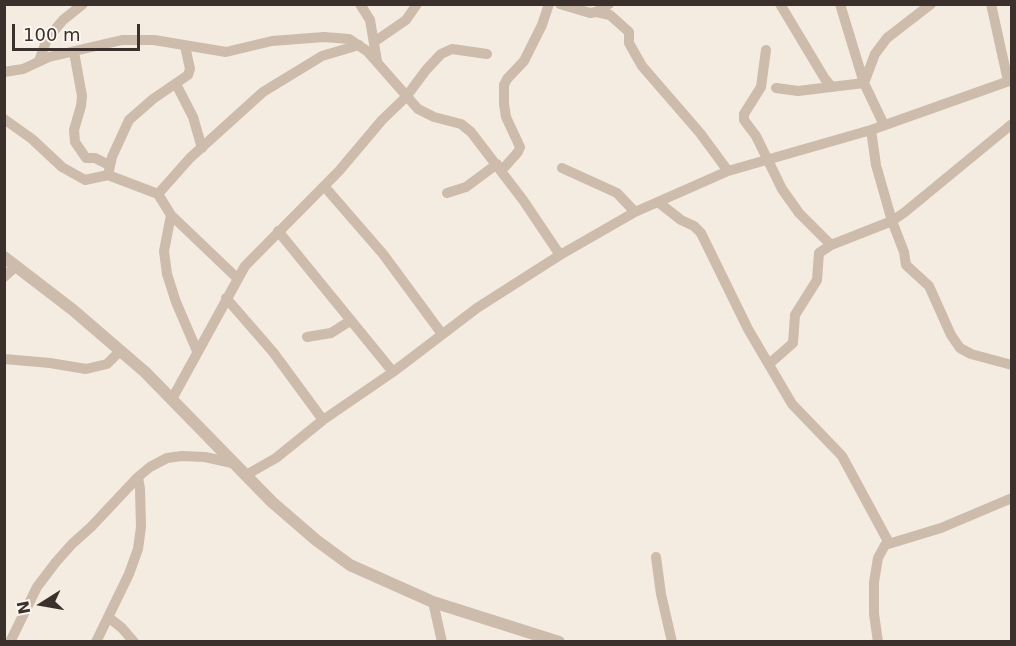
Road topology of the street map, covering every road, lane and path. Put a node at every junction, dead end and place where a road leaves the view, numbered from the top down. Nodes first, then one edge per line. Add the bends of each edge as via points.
1 (83, 4) edge
2 (360, 4) edge
3 (417, 4) edge
4 (549, 4) edge
5 (560, 4) edge
6 (609, 4) edge
7 (780, 4) edge
8 (840, 4) edge
9 (931, 4) edge
10 (991, 4) edge
11 (596, 12) junction
12 (374, 42) junction
13 (359, 45) junction
14 (185, 46) junction
15 (766, 50) dead end
16 (74, 52) junction
17 (487, 54) dead end
18 (39, 61) junction
19 (377, 61) junction
20 (4, 72) edge
21 (1010, 80) edge
22 (864, 83) junction
23 (176, 84) junction
24 (832, 87) junction
25 (776, 88) dead end
26 (406, 97) junction
27 (4, 119) edge
28 (1011, 124) edge
29 (884, 125) junction
30 (872, 130) junction
31 (202, 148) junction
32 (768, 159) junction
33 (499, 167) junction
34 (562, 168) dead end
35 (109, 170) junction
36 (728, 171) junction
37 (324, 186) junction
38 (447, 193) dead end
39 (158, 194) junction
40 (658, 202) junction
41 (635, 212) junction
42 (171, 215) junction
43 (892, 221) junction
44 (278, 231) junction
45 (831, 245) junction
46 (560, 255) junction
47 (4, 257) edge
48 (16, 266) junction
49 (4, 277) edge
50 (237, 278) junction
51 (226, 298) junction
52 (350, 321) junction
53 (442, 334) junction
54 (307, 337) dead end
55 (120, 351) junction
56 (197, 351) junction
57 (4, 359) edge
58 (769, 364) junction
59 (1011, 365) edge
60 (393, 372) junction
61 (172, 399) junction
62 (323, 420) junction
63 (232, 463) junction
64 (246, 475) junction
65 (138, 477) junction
66 (1011, 498) edge
67 (890, 543) junction
68 (656, 557) dead end
69 (433, 602) junction
70 (108, 617) junction
71 (10, 642) edge
72 (96, 642) edge
73 (134, 642) edge
74 (442, 642) edge
75 (559, 642) edge
76 (672, 642) edge
77 (878, 642) edge

1 - 18 street via 47,39
2 - 12 street via 370,20
3 - 12 street via 406,20
4 - 33 street via 524,61 504,85 506,117 520,147 515,157
5 - 11 street
6 - 11 street
7 - 24 street
8 - 22 street
9 - 22 street via 887,38 875,54
10 - 21 street
11 - 36 street via 609,15 627,30 629,43 642,66
12 - 19 street
13 - 14 street via 349,39 324,37 263,42 226,52
13 - 19 street
13 - 31 street via 322,56 271,86
14 - 16 street via 129,39
14 - 23 street via 190,69
15 - 32 street via 761,87 743,117
16 - 18 street
16 - 35 street via 82,96 75,142 86,158 95,158
17 - 26 street via 444,51
18 - 20 street
19 - 26 street
21 - 29 street
22 - 24 street
22 - 29 street
23 - 31 street via 193,117
23 - 35 street via 129,120
24 - 25 street via 798,91
26 - 33 street via 425,113 461,124
26 - 37 street
27 - 35 street via 74,175 89,181
28 - 43 street
29 - 30 street
30 - 32 street
30 - 43 street via 876,165
31 - 39 street
32 - 36 street
32 - 45 street via 777,182 799,213
33 - 38 street via 466,188
33 - 46 street
34 - 41 street via 617,193
35 - 39 street
36 - 40 street
37 - 44 street
37 - 53 street via 383,254
39 - 42 street
40 - 41 street
40 - 58 street via 701,233 732,300
41 - 46 street
42 - 50 street
42 - 56 street via 164,251 166,274
43 - 45 street
43 - 59 street via 906,265 929,286 956,344 963,351
44 - 50 street
44 - 52 street
45 - 58 street via 819,253 817,280 795,315 793,343
46 - 53 street
47 - 48 street
48 - 49 street
48 - 55 street
50 - 51 street
51 - 56 street
51 - 62 street via 273,352
52 - 54 street via 331,333
52 - 60 street
53 - 60 street
55 - 57 street via 107,364 87,369
55 - 61 street
56 - 61 street
58 - 67 street via 792,404 842,456
60 - 62 street
61 - 63 street
62 - 64 street via 276,458
63 - 64 street
63 - 65 street via 167,458
64 - 69 street via 298,526 350,565
65 - 70 street via 138,549
65 - 71 street via 46,574
66 - 67 street via 941,528
67 - 77 street via 881,551 876,568 874,614
68 - 76 street
69 - 74 street
69 - 75 street
70 - 72 street
70 - 73 street

